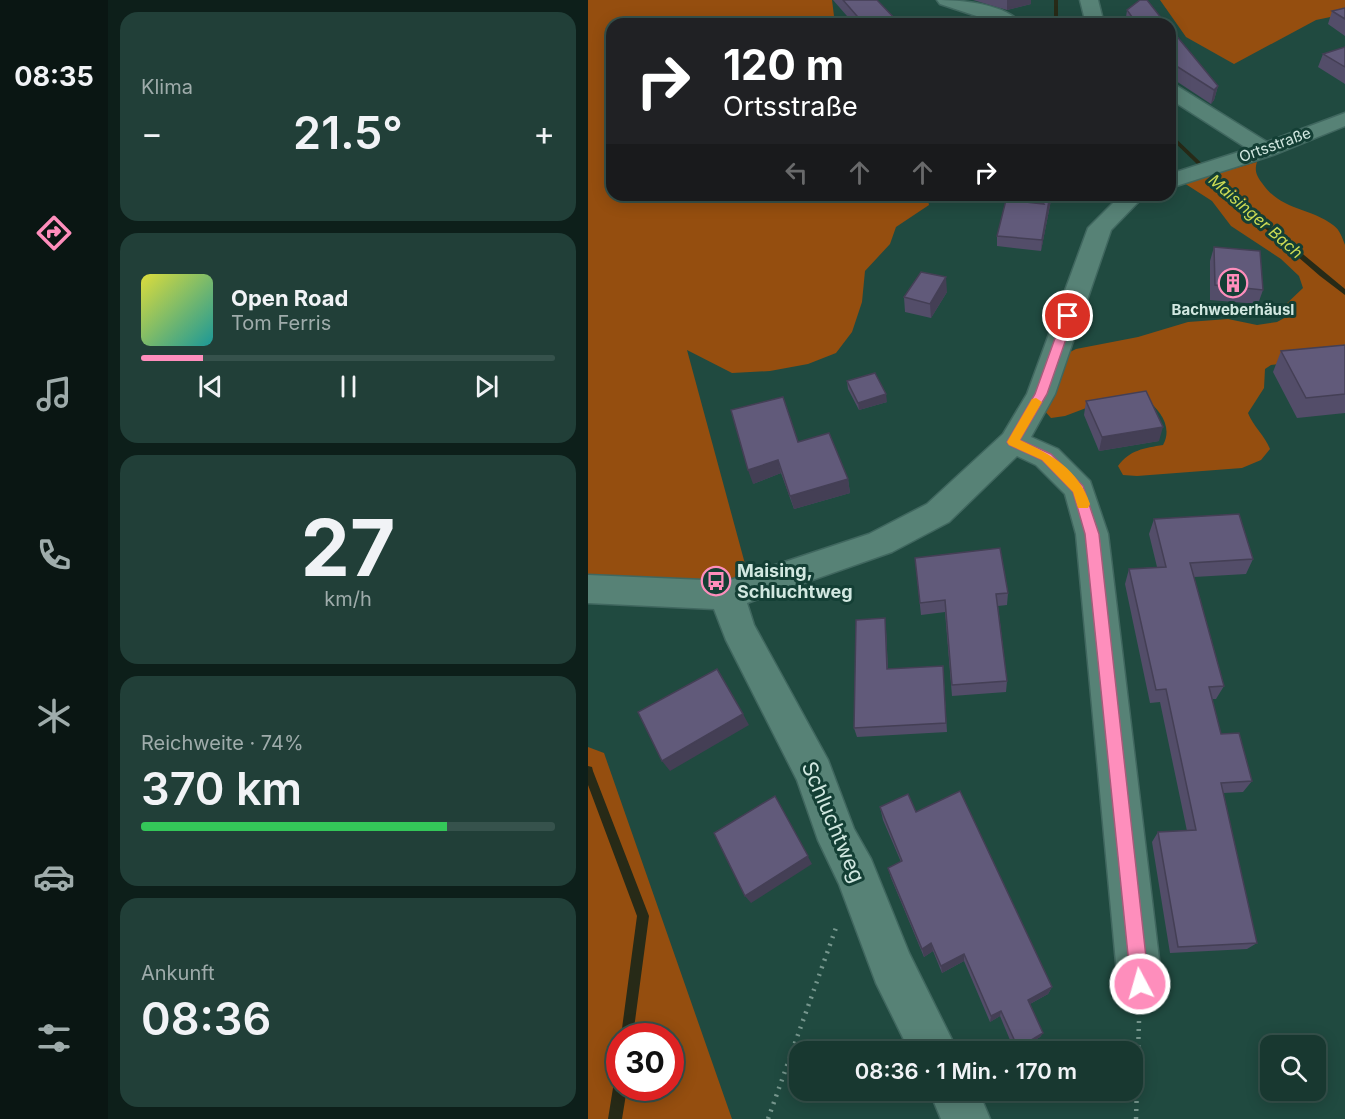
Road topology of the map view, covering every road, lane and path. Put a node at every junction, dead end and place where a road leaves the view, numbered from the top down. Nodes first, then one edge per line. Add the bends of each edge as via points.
1 (946, 0) edge
2 (1089, 0) edge
3 (1005, 18) edge
4 (1094, 18) edge
5 (1176, 94) edge
6 (1345, 119) edge
7 (1265, 150) junction
8 (1176, 179) edge
9 (1128, 201) edge
10 (1013, 442) junction
11 (588, 589) edge
12 (727, 595) junction
13 (856, 874) junction
14 (1140, 984) joint
15 (929, 1041) edge
16 (958, 1101) edge
17 (768, 1119) edge
18 (966, 1119) edge
19 (1136, 1119) edge

1 - 3 street
2 - 4 street
5 - 7 street
6 - 7 street, Ortsstraße
7 - 8 street, Ortsstraße
9 - 10 street via 1100,228 1041,394
10 - 12 street via 938,513 880,543
10 - 14 street via 1047,457 1079,489 1092,534
11 - 12 street
12 - 13 street, Schluchtweg via 738,629 814,773 838,840
13 - 15 street, Schluchtweg via 892,967
13 - 17 path
14 - 19 path
16 - 18 street

